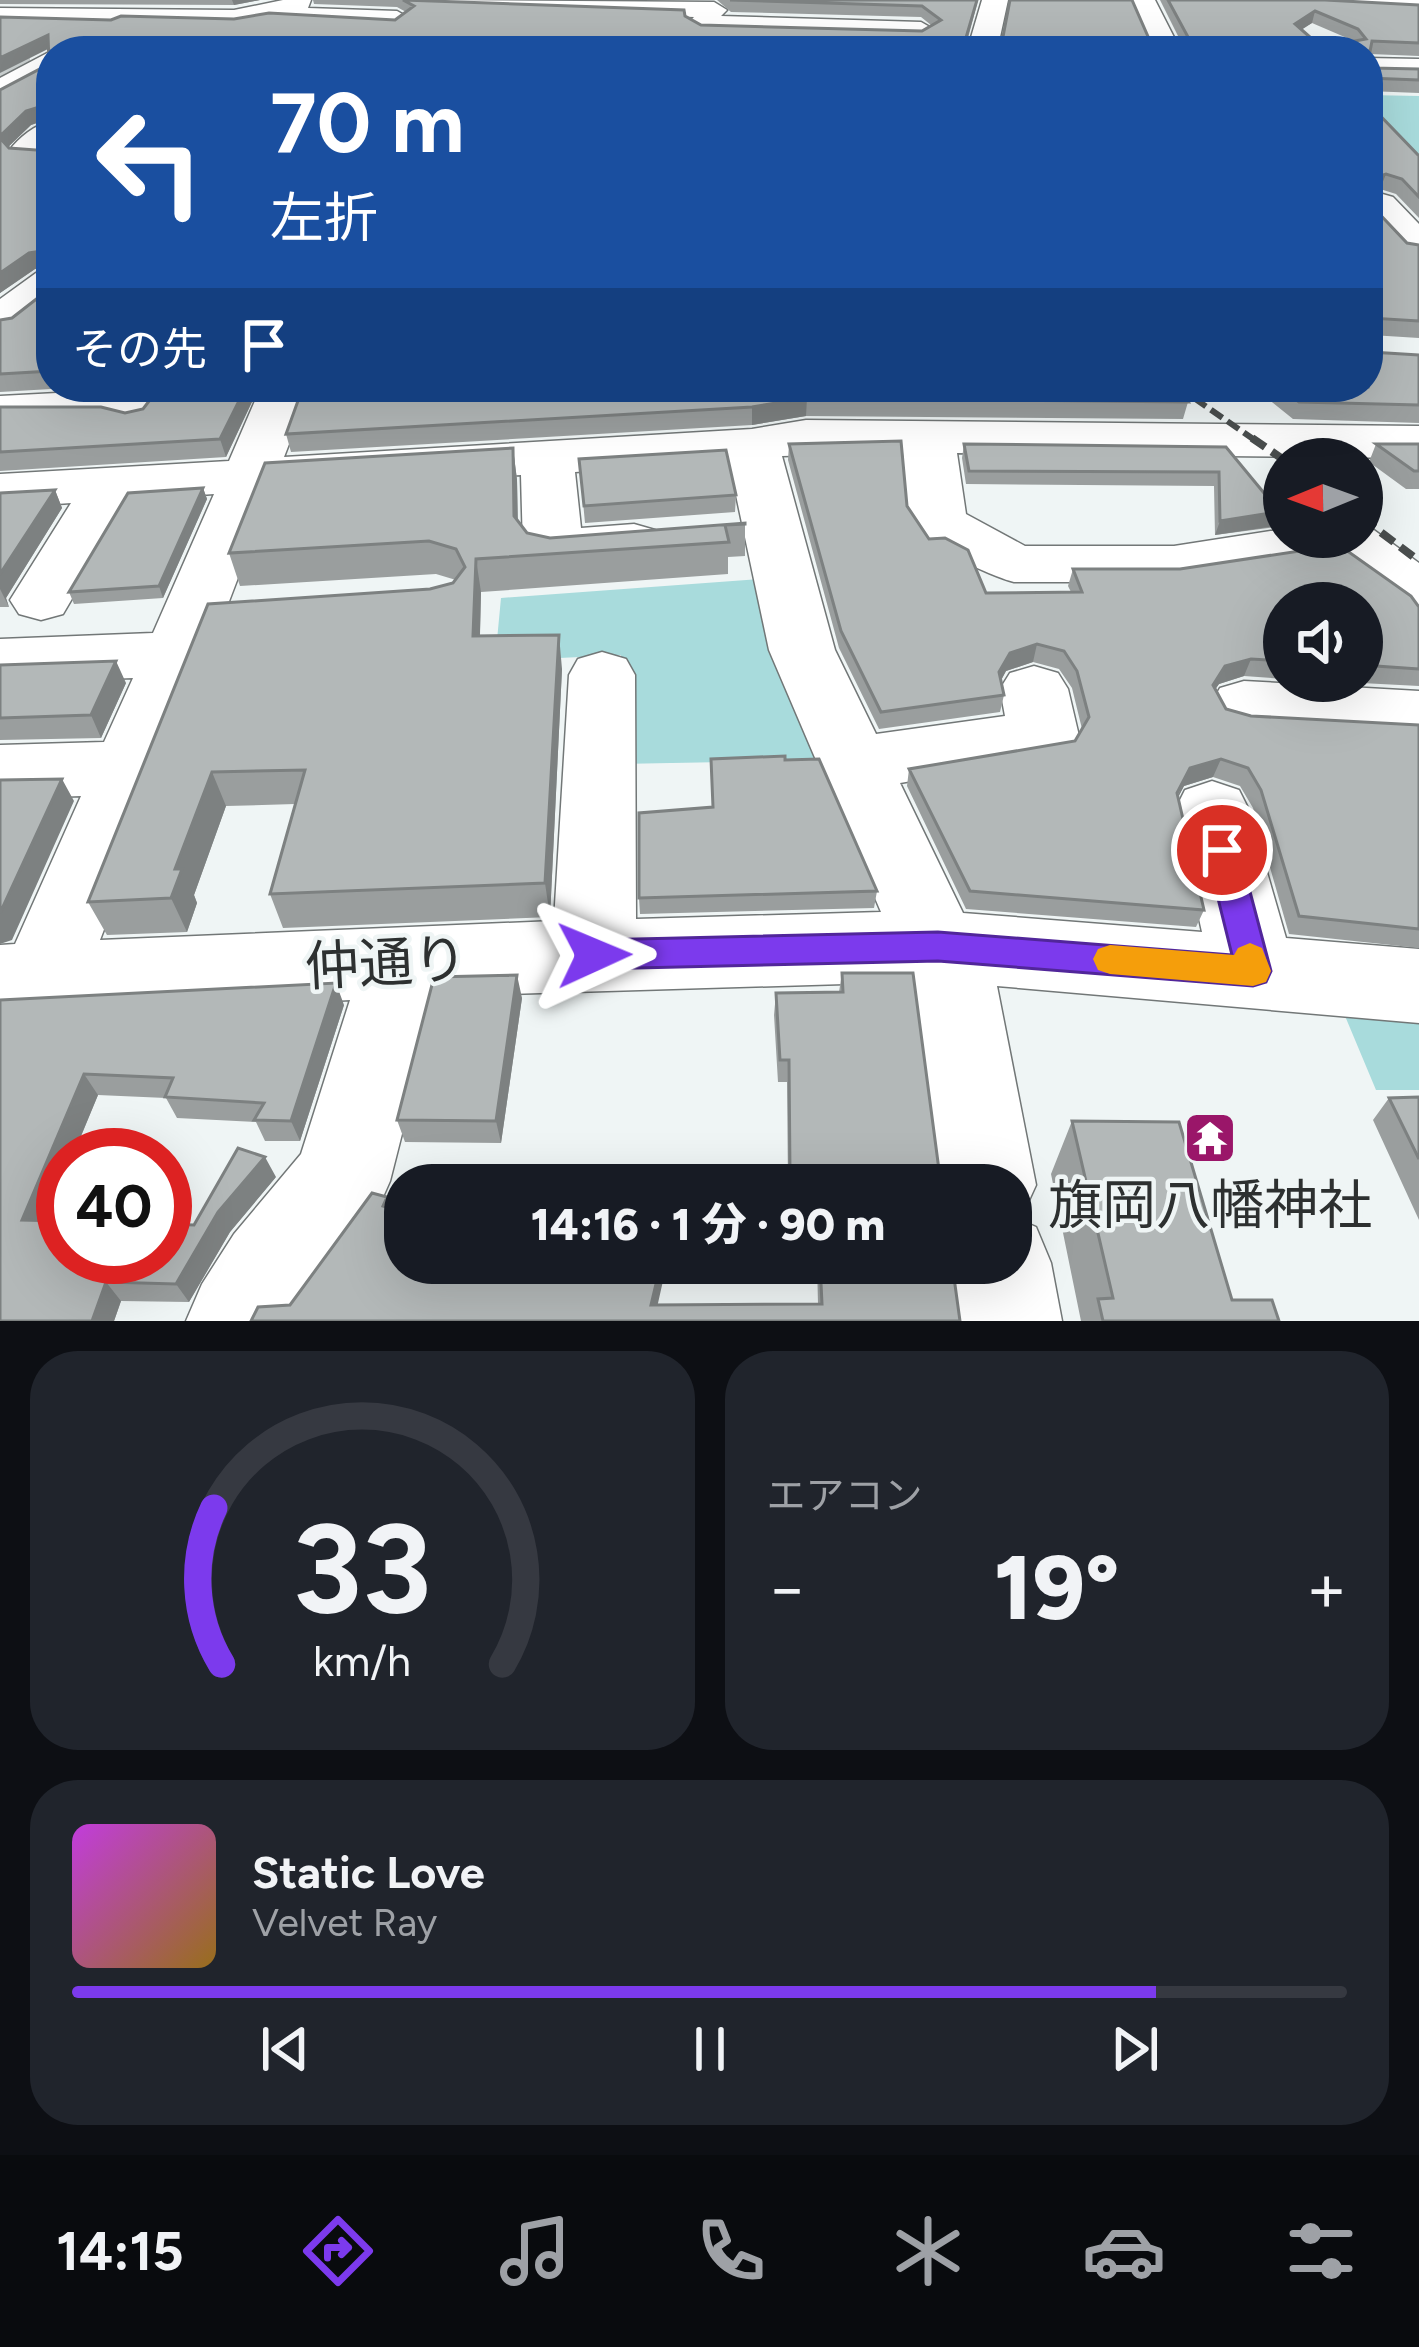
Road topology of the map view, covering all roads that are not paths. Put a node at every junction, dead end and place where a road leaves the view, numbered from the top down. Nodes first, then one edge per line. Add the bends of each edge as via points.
1 (422, 0) edge
2 (440, 0) edge
3 (995, 0) edge
4 (1142, 0) edge
5 (1323, 0) edge
6 (602, 2) edge
7 (1419, 4) edge
8 (198, 8) edge
9 (126, 12) edge
10 (708, 17) edge
11 (75, 18) junction
12 (284, 18) edge
13 (397, 19) junction
14 (916, 20) edge
15 (7, 21) edge
16 (821, 27) edge
17 (58, 36) edge
18 (88, 36) edge
19 (375, 36) edge
20 (986, 36) edge
21 (1159, 36) edge
22 (36, 58) edge
23 (1383, 67) edge
24 (1419, 68) edge
25 (0, 91) edge
26 (1389, 204) edge
27 (1419, 248) edge
28 (36, 294) edge
29 (0, 322) edge
30 (36, 322) edge
31 (125, 402) edge
32 (135, 402) edge
33 (280, 402) edge
34 (991, 402) edge
35 (1104, 402) edge
36 (1263, 402) edge
37 (1322, 402) edge
38 (14, 408) edge
39 (779, 422) edge
40 (928, 436) junction
41 (1003, 437) junction
42 (1127, 437) junction
43 (1321, 438) edge
44 (1323, 438) edge
45 (1216, 439) junction
46 (1263, 439) edge
47 (1383, 441) edge
48 (1419, 442) edge
49 (547, 457) junction
50 (1263, 475) edge
51 (250, 476) junction
52 (102, 485) junction
53 (0, 491) edge
54 (776, 532) junction
55 (1263, 550) edge
56 (1373, 558) edge
57 (1419, 593) edge
58 (40, 600) dead end
59 (260, 610) edge
60 (185, 634) junction
61 (0, 661) edge
62 (602, 675) dead end
63 (1034, 688) dead end
64 (1244, 705) dead end
65 (1419, 715) edge
66 (854, 764) junction
67 (130, 768) junction
68 (0, 772) edge
69 (1212, 810) dead end
70 (943, 946) junction
71 (594, 955) junction
72 (404, 961) junction
73 (1253, 971) junction
74 (21, 981) edge
75 (1419, 986) edge
76 (983, 1164) edge
77 (1003, 1284) edge
78 (239, 1321) edge
79 (1009, 1321) edge

1 - 13 main road
2 - 6 main road
3 - 20 main road
4 - 21 main road
5 - 7 main road
6 - 10 main road
8 - 9 main road
8 - 12 main road
9 - 11 main road
9 - 18 main road
10 - 16 main road
10 - 16 main road
11 - 15 main road
11 - 17 main road
12 - 13 main road
13 - 19 main road
14 - 16 main road
22 - 25 main road
23 - 24 main road
26 - 27 main road
28 - 29 main road
29 - 30 main road
31 - 38 main road
32 - 52 main road
33 - 51 main road
34 - 41 main road
35 - 42 main road
36 - 43 main road
37 - 44 main road
39 - 40 main road
39 - 49 main road
39 - 54 main road
40 - 41 main road
40 - 55 main road via 938,522 1014,564 1174,564
41 - 42 main road
42 - 45 main road
45 - 46 main road
45 - 50 main road
47 - 48 main road
49 - 51 main road
49 - 54 main road via 553,548
51 - 52 main road
51 - 60 main road
52 - 53 main road
52 - 58 main road
54 - 66 main road via 802,650
56 - 57 main road
59 - 60 main road
60 - 61 main road
60 - 67 main road
62 - 71 main road
63 - 66 main road via 1044,736
64 - 65 main road
66 - 70 main road
67 - 68 main road
67 - 74 main road
69 - 73 main road
70 - 71 main road, 仲通り
70 - 73 main road, 仲通り
70 - 76 main road
71 - 72 main road, 仲通り
72 - 74 main road, 仲通り
72 - 78 main road via 341,1181
73 - 75 main road, 仲通り
77 - 79 main road

